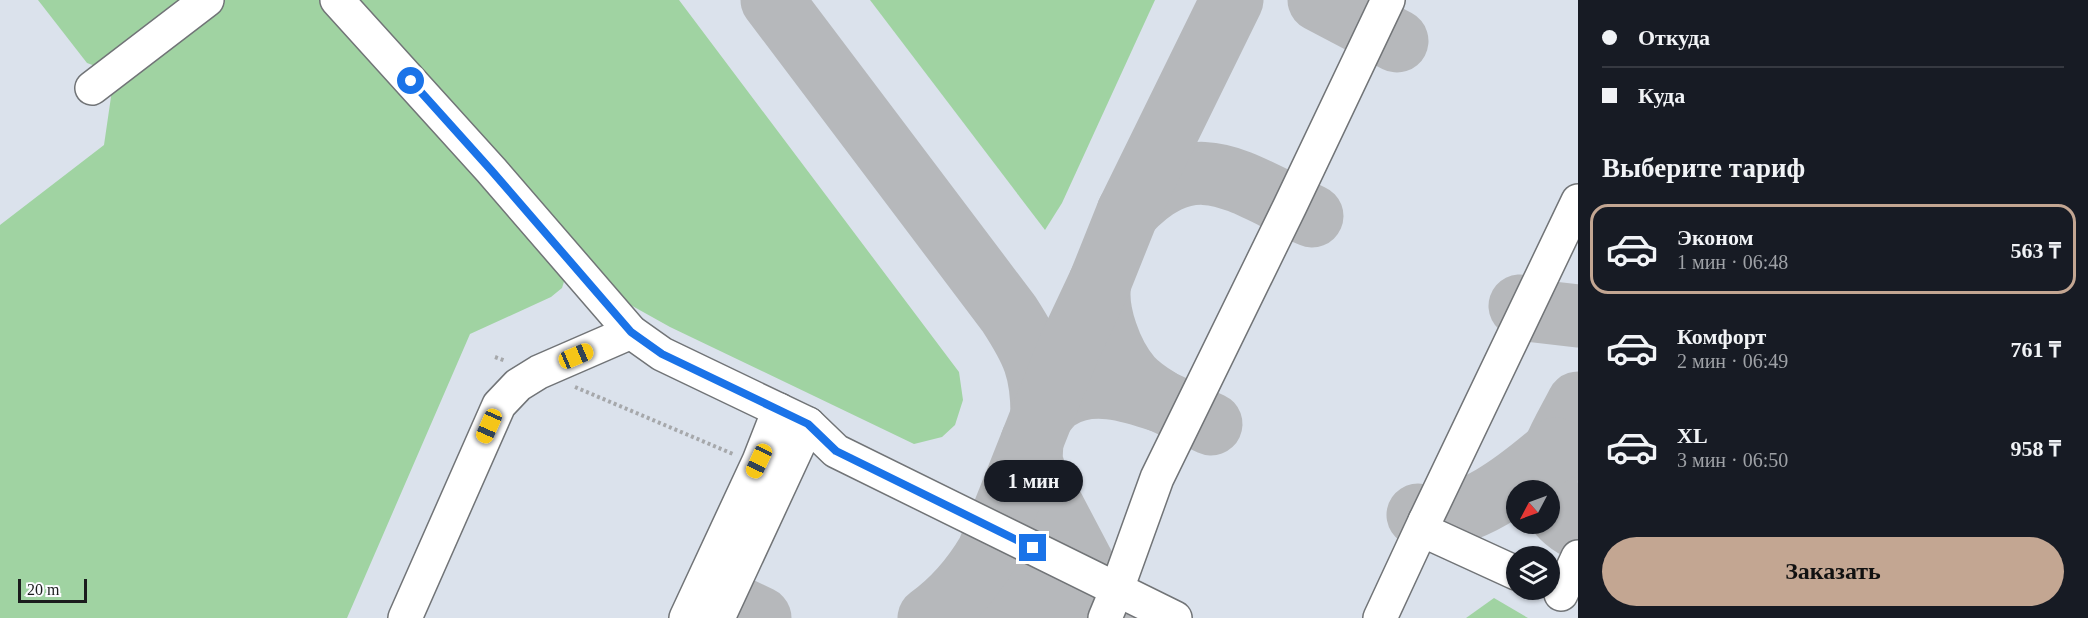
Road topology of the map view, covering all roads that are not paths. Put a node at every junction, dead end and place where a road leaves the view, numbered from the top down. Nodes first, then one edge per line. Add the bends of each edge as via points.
1 (207, 0) edge
2 (336, 0) edge
3 (1388, 0) edge
4 (92, 88) dead end
5 (1578, 201) edge
6 (631, 332) junction
7 (779, 410) junction
8 (808, 424) junction
9 (1425, 521) junction
10 (1578, 557) edge
11 (1506, 568) edge
12 (1563, 595) edge
13 (1111, 604) edge
14 (405, 618) edge
15 (686, 618) edge
16 (717, 618) edge
17 (1175, 618) edge
18 (1380, 618) edge

1 - 4 lane
2 - 6 lane
3 - 13 lane via 1157,478
5 - 9 lane
6 - 7 lane via 662,354
6 - 14 lane via 539,372 518,385 499,405
7 - 8 lane
7 - 15 lane
8 - 13 lane via 836,451
8 - 16 lane
9 - 11 lane via 1433,535
9 - 18 lane
10 - 12 lane
13 - 17 lane

